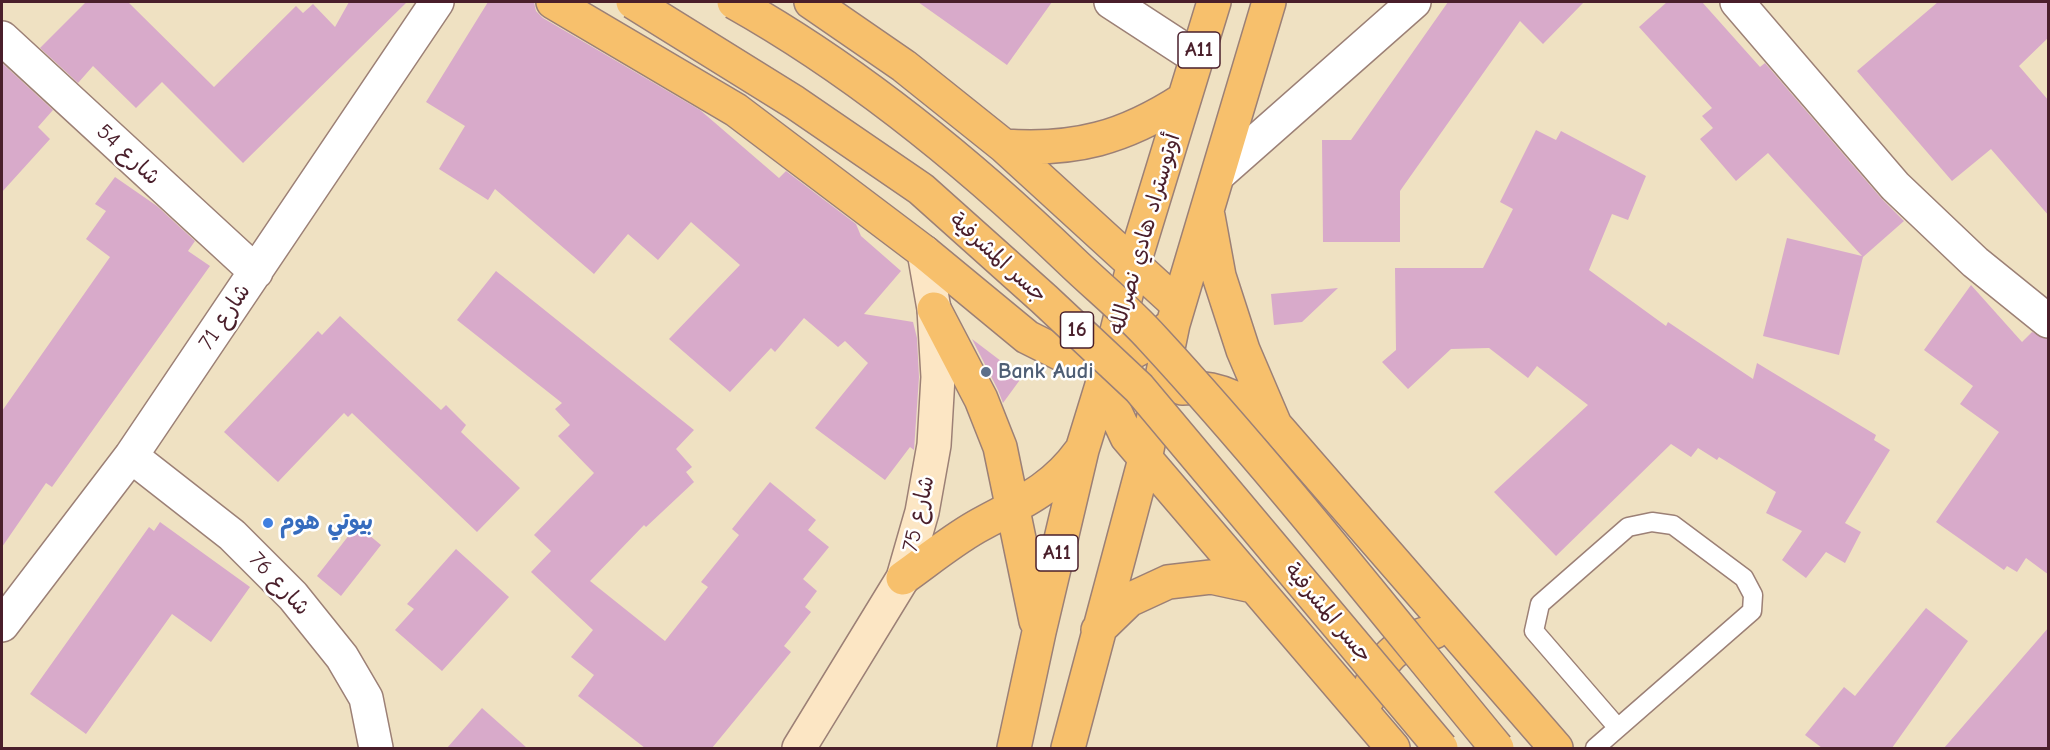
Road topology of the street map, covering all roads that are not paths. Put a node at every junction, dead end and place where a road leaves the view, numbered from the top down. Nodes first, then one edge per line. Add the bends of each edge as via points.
1 (437, 2) edge
2 (554, 2) edge
3 (633, 2) edge
4 (734, 2) edge
5 (811, 2) edge
6 (1111, 2) edge
7 (1214, 2) edge
8 (1269, 2) edge
9 (1414, 2) edge
10 (1737, 2) edge
11 (2, 38) edge
12 (1197, 58) junction
13 (1184, 99) junction
14 (1004, 146) junction
15 (1220, 174) junction
16 (1207, 210) junction
17 (924, 252) junction
18 (1134, 263) junction
19 (255, 272) junction
20 (934, 309) junction
21 (1176, 315) junction
22 (2049, 321) edge
23 (1108, 385) junction
24 (1159, 390) junction
25 (1275, 425) junction
26 (1082, 450) junction
27 (131, 456) junction
28 (1144, 459) junction
29 (1015, 508) junction
30 (903, 578) junction
31 (1253, 586) junction
32 (2, 625) edge
33 (1098, 630) junction
34 (1454, 630) junction
35 (1039, 632) junction
36 (1367, 718) junction
37 (1618, 728) junction
38 (376, 748) edge
39 (799, 748) edge
40 (1014, 748) edge
41 (1068, 748) edge
42 (1393, 748) edge
43 (1441, 748) edge
44 (1497, 748) edge
45 (1556, 748) edge
46 (1594, 748) edge

1 - 19 street, شارع 71
2 - 17 main road via 736,110
3 - 43 main road, جسر المشرفية / 16, bridge via 794,102 921,189 1044,299 1138,388
4 - 44 main road, جسر المشرفية / 16, bridge via 889,104 995,189 1152,338 1319,531
5 - 14 main road via 904,66
6 - 12 street
7 - 12 main road, أوتوستراد هادي نصرالله / A11
8 - 15 main road, A11
9 - 15 street
10 - 22 street via 1895,186 1975,262
11 - 19 street, شارع 54
12 - 13 main road, أوتوستراد هادي نصرالله / A11
13 - 14 main road via 1152,120 1117,135 1042,148
13 - 18 main road, أوتوستراد هادي نصرالله / A11
14 - 18 main road
15 - 16 main road, A11
16 - 21 main road, A11
16 - 25 main road via 1219,276 1243,350
17 - 20 street, شارع 75
17 - 23 main road via 1027,337
18 - 21 main road
18 - 23 main road, أوتوستراد هادي نصرالله / A11
19 - 27 street, شارع 71
20 - 29 main road via 981,399 1000,447
20 - 30 street, شارع 75 via 938,377 933,445 922,512
21 - 23 main road via 1155,340 1133,352
21 - 24 main road, A11
23 - 24 main road via 1132,399
23 - 26 main road
23 - 28 main road via 1127,437
24 - 25 main road via 1201,387 1242,399
24 - 28 main road, A11
25 - 34 main road
26 - 29 main road via 1065,473
26 - 35 main road, A11
27 - 32 street, شارع 71
27 - 38 street, شارع 76 via 232,535 293,596 342,657 366,698
28 - 31 main road
28 - 33 main road, A11
29 - 30 main road via 976,527
29 - 35 main road
30 - 39 street, شارع 75
31 - 33 main road via 1211,577 1168,582 1129,600
31 - 36 main road
33 - 41 main road, A11
34 - 36 main road via 1426,633 1401,645 1381,666 1369,691
34 - 45 main road
35 - 40 main road, A11
36 - 42 main road
37 - 37 lane via 1752,611 1753,595 1744,578 1673,525 1652,522 1628,527 1540,604 1534,631
37 - 46 lane

